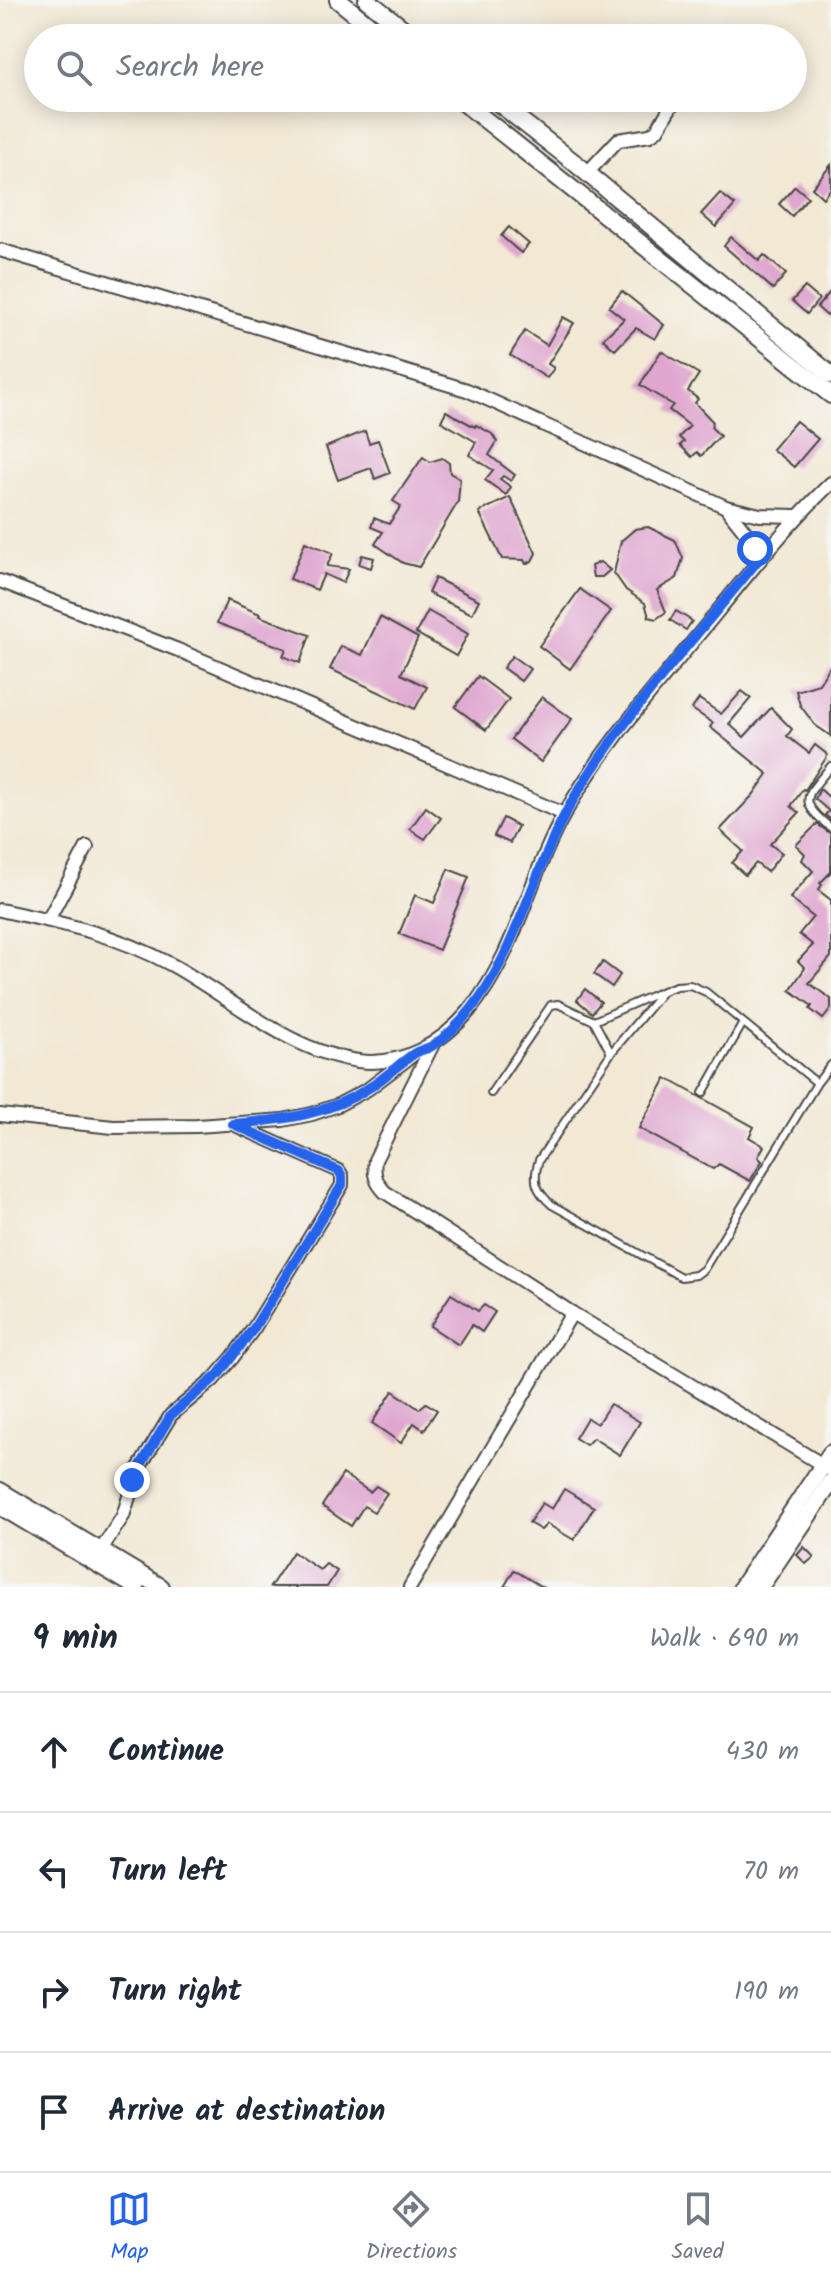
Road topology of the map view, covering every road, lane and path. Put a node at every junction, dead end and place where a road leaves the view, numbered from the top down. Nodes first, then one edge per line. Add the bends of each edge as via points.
1 (338, 0) edge
2 (367, 0) edge
3 (368, 24) edge
4 (397, 24) edge
5 (476, 112) edge
6 (510, 112) edge
7 (667, 112) edge
8 (587, 173) junction
9 (0, 250) edge
10 (831, 375) edge
11 (831, 395) edge
12 (831, 483) edge
13 (726, 507) junction
14 (796, 516) junction
15 (758, 560) junction
16 (0, 581) edge
17 (831, 766) edge
18 (564, 814) junction
19 (831, 828) edge
20 (87, 847) dead end
21 (0, 910) edge
22 (48, 920) junction
23 (663, 991) junction
24 (594, 1021) junction
25 (743, 1023) junction
26 (432, 1046) junction
27 (416, 1053) junction
28 (611, 1053) junction
29 (831, 1065) edge
30 (817, 1083) junction
31 (491, 1093) dead end
32 (703, 1093) dead end
33 (0, 1115) edge
34 (233, 1124) junction
35 (572, 1313) junction
36 (828, 1463) edge
37 (831, 1482) edge
38 (0, 1491) edge
39 (0, 1506) edge
40 (101, 1550) junction
41 (136, 1587) edge
42 (161, 1587) edge
43 (410, 1587) edge
44 (742, 1587) edge
45 (760, 1587) edge

1 - 3 main road
2 - 4 main road
5 - 11 main road
6 - 8 main road
7 - 8 street via 654,133 618,140
8 - 10 main road
9 - 13 street via 467,390
12 - 14 street
13 - 14 street
13 - 15 street via 746,529
14 - 15 street
15 - 18 street via 632,713
16 - 18 street via 178,650
17 - 19 lane via 808,799 813,814
18 - 26 street via 501,962 468,1012
20 - 22 street
21 - 22 street
22 - 27 street via 127,943 299,1042 334,1056 361,1061
23 - 24 lane
23 - 25 lane via 690,985
23 - 28 lane
24 - 28 lane
24 - 31 lane via 551,1005
25 - 30 lane
25 - 32 lane
26 - 27 street
26 - 35 street via 375,1160 379,1186
27 - 34 street via 338,1105 283,1120
28 - 30 lane via 539,1160 535,1183 552,1205 681,1277 704,1269
29 - 30 lane
33 - 34 street via 113,1127
34 - 40 street via 339,1171 342,1185 233,1357 171,1415 137,1471 123,1516
35 - 36 street
35 - 43 street
36 - 44 main road
37 - 45 main road
38 - 40 main road
39 - 41 main road
40 - 42 main road

